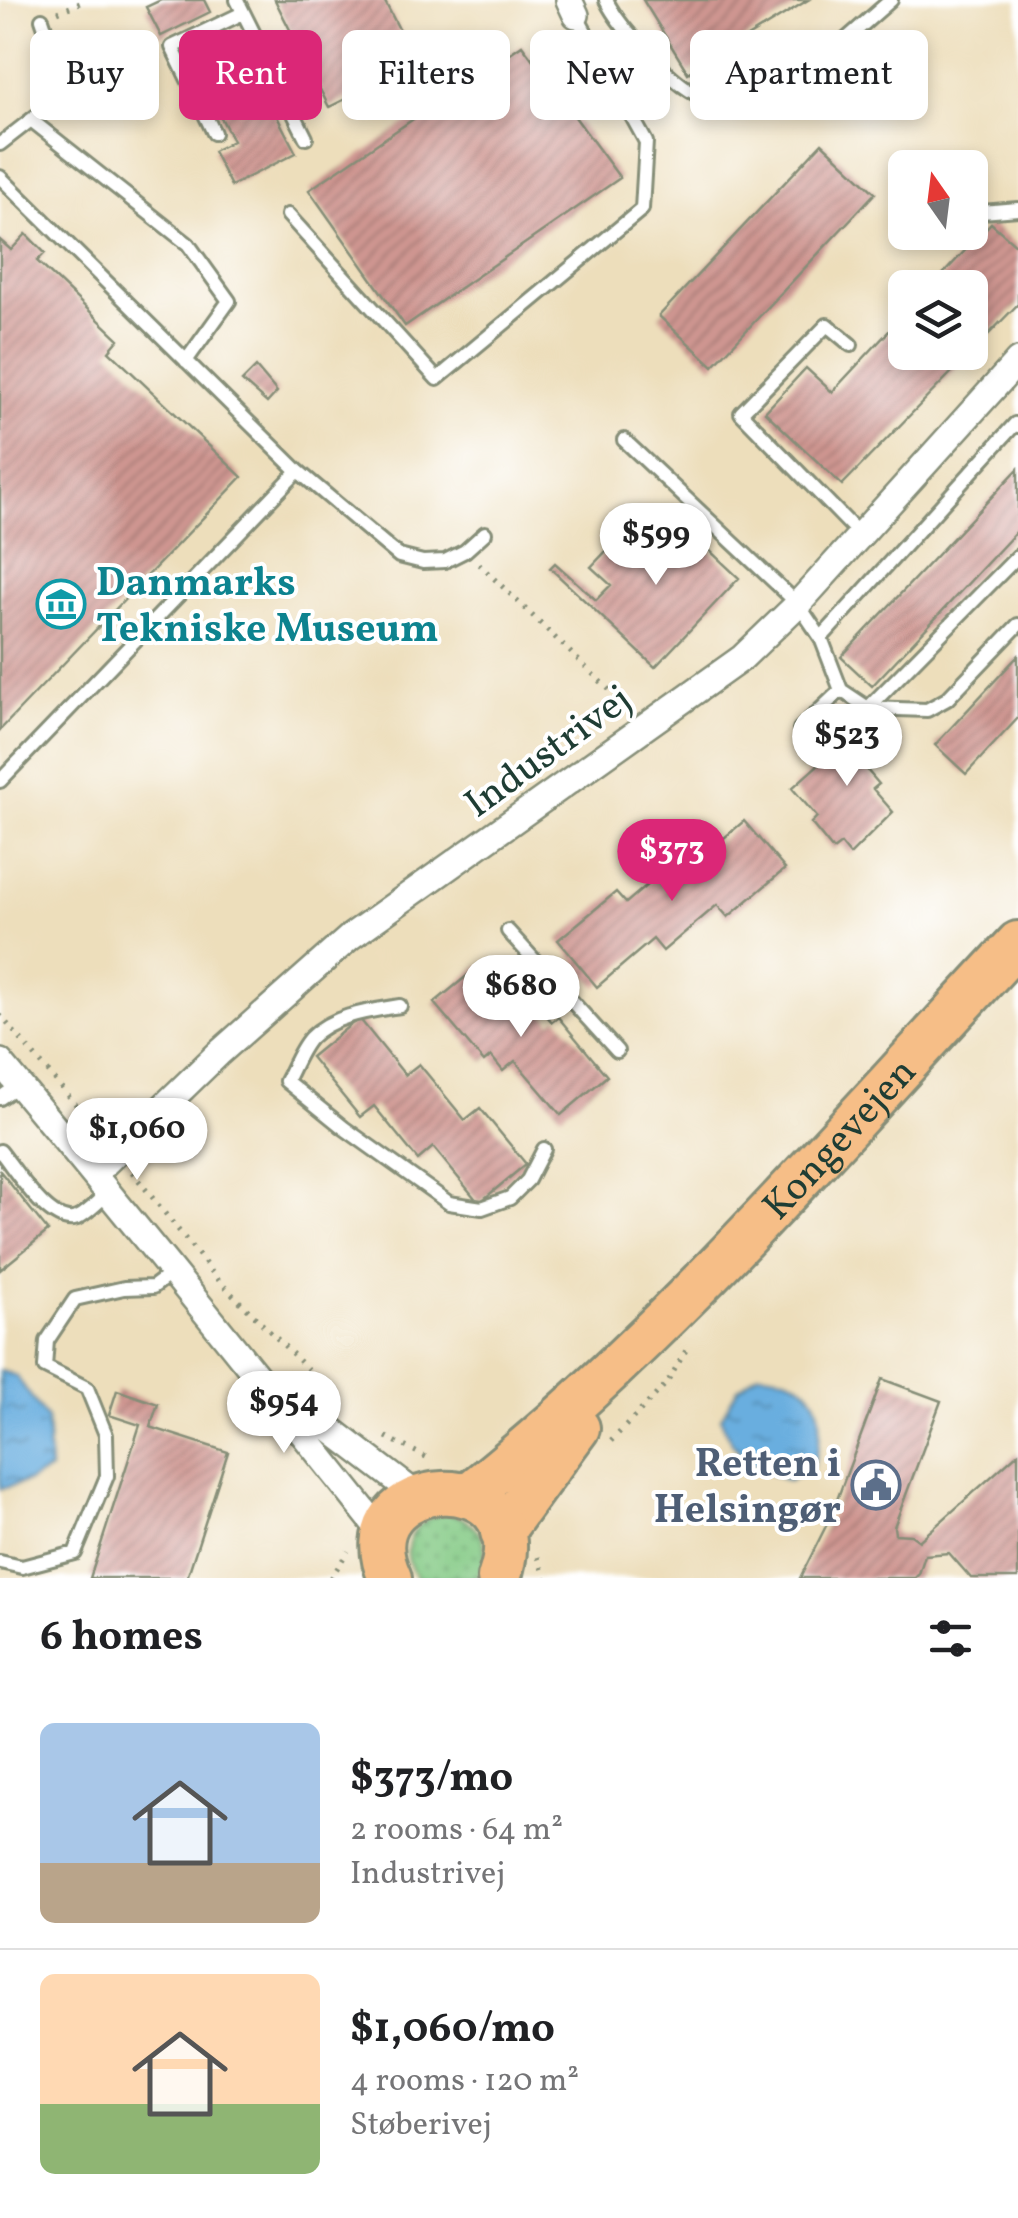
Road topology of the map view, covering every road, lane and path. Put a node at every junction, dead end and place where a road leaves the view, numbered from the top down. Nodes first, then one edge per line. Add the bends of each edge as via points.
1 (80, 0) edge
2 (606, 0) edge
3 (890, 0) edge
4 (240, 6) edge
5 (572, 8) edge
6 (42, 19) joint
7 (46, 30) edge
8 (31, 120) joint
9 (214, 133) dead end
10 (306, 138) dead end
11 (0, 144) edge
12 (0, 177) edge
13 (1018, 209) edge
14 (988, 212) edge
15 (288, 215) dead end
16 (850, 345) dead end
17 (186, 360) junction
18 (1018, 362) edge
19 (1018, 426) edge
20 (624, 440) dead end
21 (298, 471) junction
22 (485, 533) dead end
23 (860, 535) junction
24 (465, 551) junction
25 (1018, 556) edge
26 (798, 604) junction
27 (1018, 625) edge
28 (821, 638) junction
29 (842, 690) junction
30 (868, 708) junction
31 (646, 725) junction
32 (800, 729) dead end
33 (0, 780) edge
34 (508, 930) dead end
35 (1018, 943) edge
36 (400, 1006) dead end
37 (0, 1015) edge
38 (617, 1052) dead end
39 (0, 1062) edge
40 (10, 1091) edge
41 (544, 1150) dead end
42 (0, 1151) edge
43 (116, 1152) junction
44 (102, 1183) junction
45 (175, 1270) junction
46 (655, 1330) junction
47 (229, 1340) junction
48 (354, 1415) dead end
49 (468, 1495) junction
50 (418, 1496) junction
51 (502, 1532) junction
52 (0, 1562) edge
53 (386, 1566) edge
54 (499, 1578) edge

1 - 6 path
2 - 3 lane via 687,90 710,100 770,106
4 - 9 lane via 172,46
4 - 10 lane
5 - 15 lane via 646,142 642,209 437,379
6 - 7 lane
8 - 11 lane
8 - 17 lane via 188,244 229,301
12 - 17 lane
13 - 14 lane
16 - 23 lane via 827,325 740,413
17 - 21 lane
18 - 23 street, Industrivej
19 - 28 lane
20 - 26 lane
21 - 24 lane via 399,556 445,561
21 - 33 lane
22 - 24 lane
23 - 26 street, Industrivej
24 - 31 path
25 - 30 lane
26 - 28 lane
26 - 31 street, Industrivej via 742,658
27 - 30 lane via 947,699 927,710
28 - 29 lane
29 - 30 lane
29 - 32 lane
31 - 43 street, Industrivej via 350,936
34 - 38 lane
35 - 46 main road, Kongevejen
36 - 41 lane via 332,1023 309,1039 286,1081 450,1203 482,1208 510,1198
37 - 43 path
39 - 40 street
40 - 44 street
42 - 44 lane via 51,1214 65,1220 78,1217
43 - 44 street, Industrivej
43 - 48 path via 220,1282
44 - 45 street
45 - 47 street
45 - 52 lane via 153,1288 75,1299 48,1341 45,1367 87,1388 106,1434 108,1476 75,1553 22,1567
46 - 49 main road, Kongevejen
46 - 51 main road, Kongevejen
47 - 50 street via 308,1412
47 - 53 street
49 - 50 main road
49 - 51 main road
50 - 53 main road via 397,1513
51 - 54 main road

